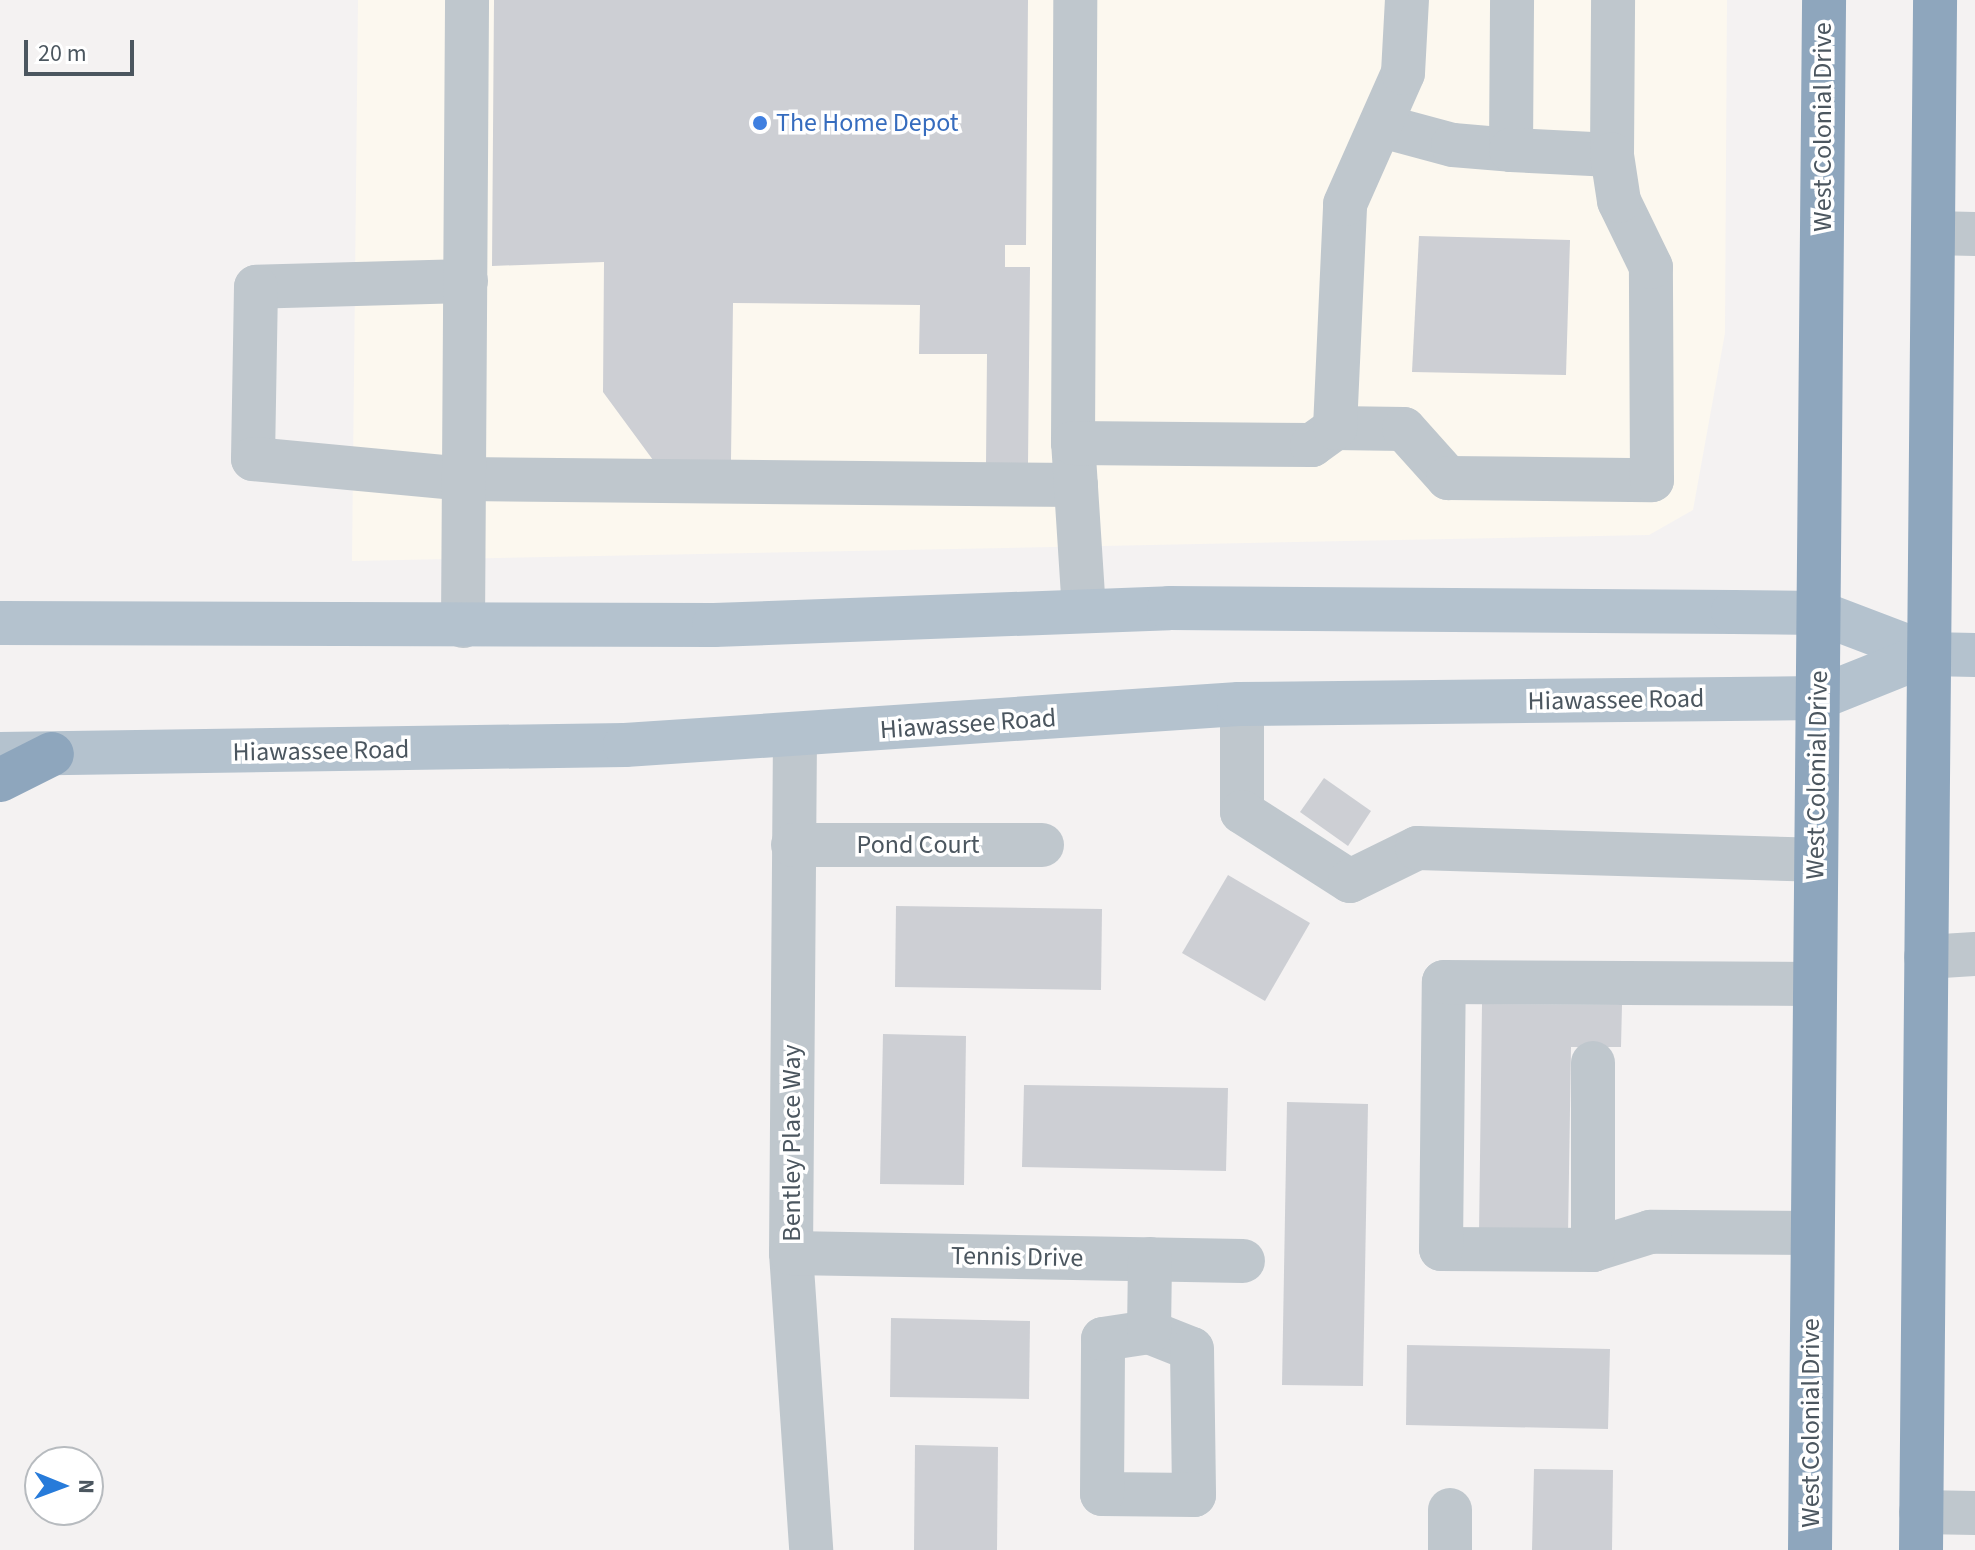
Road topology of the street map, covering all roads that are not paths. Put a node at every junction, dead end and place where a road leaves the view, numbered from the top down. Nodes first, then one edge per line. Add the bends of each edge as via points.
1 (467, 0) edge
2 (1075, 0) edge
3 (1407, 0) edge
4 (1512, 0) edge
5 (1613, 0) edge
6 (1824, 0) edge
7 (1935, 0) edge
8 (1382, 126) junction
9 (1511, 150) junction
10 (1612, 155) junction
11 (1954, 234) edge
12 (466, 281) junction
13 (1335, 428) junction
14 (1074, 464) junction
15 (464, 479) junction
16 (1084, 611) junction
17 (1820, 613) junction
18 (0, 623) edge
19 (463, 626) junction
20 (1928, 654) junction
21 (1975, 655) edge
22 (1818, 698) junction
23 (1242, 704) junction
24 (795, 735) junction
25 (0, 754) edge
26 (52, 754) junction
27 (0, 780) edge
28 (793, 845) junction
29 (1042, 845) dead end
30 (1816, 860) junction
31 (1975, 954) edge
32 (1926, 957) junction
33 (1815, 984) junction
34 (1593, 1063) dead end
35 (1812, 1233) junction
36 (1593, 1250) junction
37 (791, 1253) junction
38 (1150, 1259) junction
39 (1243, 1261) dead end
40 (1149, 1332) dead end
41 (1975, 1513) edge
42 (1921, 1531) edge
43 (811, 1550) edge
44 (1810, 1550) edge

1 - 12 street
2 - 14 street
3 - 8 street via 1403,73
4 - 9 street
5 - 10 street
6 - 17 highway, West Colonial Drive
7 - 11 highway
8 - 9 street via 1453,145
8 - 13 street via 1345,204
9 - 10 street
10 - 13 street via 1619,201 1651,267 1652,480 1448,478 1404,429
11 - 20 highway
12 - 15 street
12 - 15 street via 256,287 253,459
13 - 14 street via 1312,445
14 - 15 street
14 - 16 street
15 - 19 street
16 - 17 main road, Hiawassee Road
16 - 19 main road, Hiawassee Road
17 - 20 main road, Hiawassee Road
17 - 22 highway, West Colonial Drive
18 - 19 main road, Hiawassee Road
20 - 21 main road, Hiawassee Road
20 - 22 main road, Hiawassee Road
20 - 32 highway
22 - 23 main road, Hiawassee Road
22 - 30 highway, West Colonial Drive
23 - 24 main road, Hiawassee Road
23 - 30 street via 1242,812 1350,881 1417,848
24 - 26 main road, Hiawassee Road via 625,745
24 - 28 street, Bentley Place Way
25 - 26 main road, Hiawassee Road
26 - 27 highway
28 - 29 street, Pond Court
28 - 37 street, Bentley Place Way
30 - 33 highway, West Colonial Drive
31 - 32 street
32 - 42 highway
33 - 35 highway, West Colonial Drive
33 - 36 street via 1444,982 1441,1249
34 - 36 street
35 - 36 street via 1650,1232
35 - 44 highway, West Colonial Drive
37 - 38 street, Tennis Drive
37 - 43 street, Bentley Place Way
38 - 39 street, Tennis Drive
38 - 40 street
41 - 42 street

